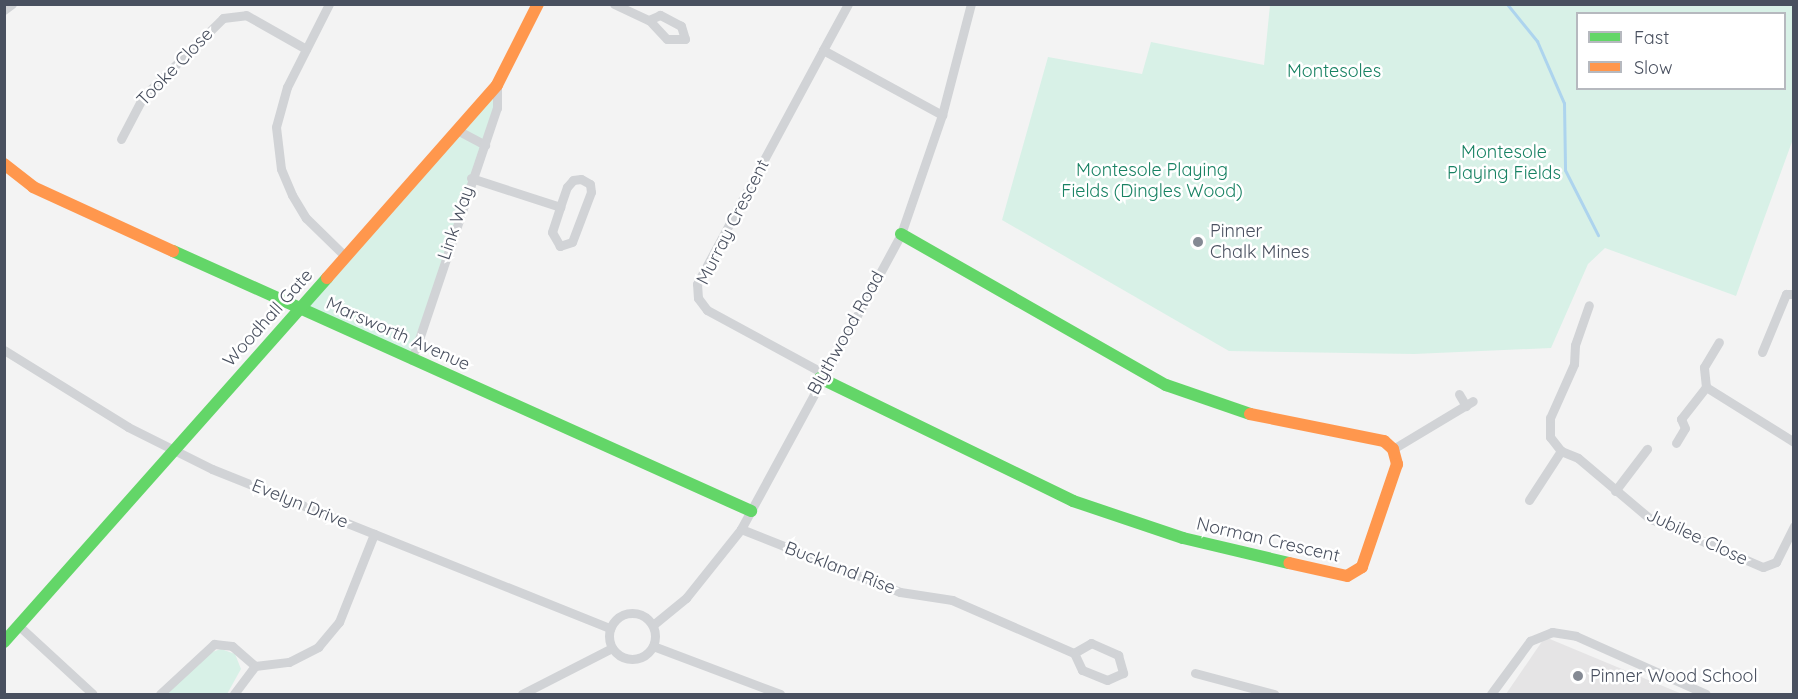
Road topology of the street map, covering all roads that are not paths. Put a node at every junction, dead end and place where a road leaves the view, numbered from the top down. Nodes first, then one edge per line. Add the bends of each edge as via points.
1 (12, 4) edge
2 (329, 4) edge
3 (538, 4) edge
4 (614, 4) edge
5 (848, 4) edge
6 (971, 4) edge
7 (4, 10) edge
8 (649, 20) dead end
9 (306, 49) junction
10 (823, 50) junction
11 (497, 85) junction
12 (942, 115) junction
13 (457, 130) junction
14 (121, 139) dead end
15 (485, 145) junction
16 (4, 164) edge
17 (471, 178) junction
18 (560, 207) junction
19 (901, 234) junction
20 (346, 257) junction
21 (1794, 294) edge
22 (1589, 305) dead end
23 (298, 309) junction
24 (1719, 342) dead end
25 (4, 350) edge
26 (1762, 352) dead end
27 (412, 360) junction
28 (821, 376) junction
29 (1706, 387) junction
30 (1459, 394) dead end
31 (1794, 442) edge
32 (1676, 443) dead end
33 (1393, 449) junction
34 (1647, 449) dead end
35 (1561, 450) junction
36 (174, 451) junction
37 (1615, 491) junction
38 (1529, 500) dead end
39 (751, 511) junction
40 (1794, 526) edge
41 (741, 529) junction
42 (374, 534) junction
43 (653, 625) junction
44 (19, 626) junction
45 (610, 628) junction
46 (4, 642) edge
47 (653, 646) junction
48 (612, 648) junction
49 (1074, 653) junction
50 (255, 666) junction
51 (1195, 673) dead end
52 (93, 694) edge
53 (160, 694) edge
54 (234, 694) edge
55 (522, 694) edge
56 (780, 694) edge
57 (1274, 694) edge
58 (1491, 694) edge
59 (1706, 694) edge

1 - 7 street
2 - 9 street
3 - 11 street, Woodhall Gate
4 - 8 street
5 - 10 street, Murray Crescent
6 - 12 street, Blythwood Road
9 - 14 street, Tooke Close via 246,15 223,18 143,97
9 - 20 street via 287,87 276,127 281,169 306,218
10 - 12 street
10 - 28 street, Murray Crescent via 697,284 698,298 707,310
11 - 13 street, Woodhall Gate
11 - 15 street, Link Way via 497,108
12 - 19 street, Blythwood Road
13 - 15 street
13 - 20 street, Woodhall Gate
15 - 17 street, Link Way
16 - 23 street, Marsworth Avenue via 33,187
17 - 18 street
17 - 27 street, Link Way
18 - 18 street via 573,180 590,184 572,242 566,246 560,246 552,232
19 - 28 street, Blythwood Road
19 - 33 street via 1166,385 1239,412 1384,441
20 - 23 street, Woodhall Gate
21 - 26 street via 1786,294
22 - 35 street via 1575,345 1574,364 1550,418 1550,437
23 - 27 street, Marsworth Avenue
23 - 36 street, Woodhall Gate
24 - 29 street via 1704,367
25 - 36 street, Evelyn Drive
27 - 39 street, Marsworth Avenue
28 - 33 street, Norman Crescent via 1073,501 1183,538 1347,576 1362,567 1397,464
28 - 39 street, Blythwood Road
29 - 31 street
29 - 32 street via 1681,419 1684,428
30 - 33 street via 1469,403
34 - 37 street
35 - 37 street, Jubilee Close via 1578,458
35 - 38 street
36 - 42 street, Evelyn Drive
36 - 44 street, Woodhall Gate
37 - 40 street, Jubilee Close via 1649,518 1764,567 1776,562
39 - 41 street, Blythwood Road
41 - 43 street, Blythwood Road via 686,598
41 - 49 street, Buckland Rise via 900,592 952,600
42 - 45 street, Evelyn Drive
42 - 50 street via 339,622 318,647 289,662
43 - 45 street via 642,615 628,613
43 - 47 street
44 - 46 street, Woodhall Gate
44 - 52 street
45 - 48 street
47 - 48 street via 637,659 623,658
47 - 56 street
48 - 55 street
49 - 49 street, Buckland Rise via 1091,643 1118,655 1123,673 1107,680 1082,670
50 - 53 street via 232,646 214,644
50 - 54 street
51 - 57 street
58 - 59 street via 1530,641 1552,632 1576,636

